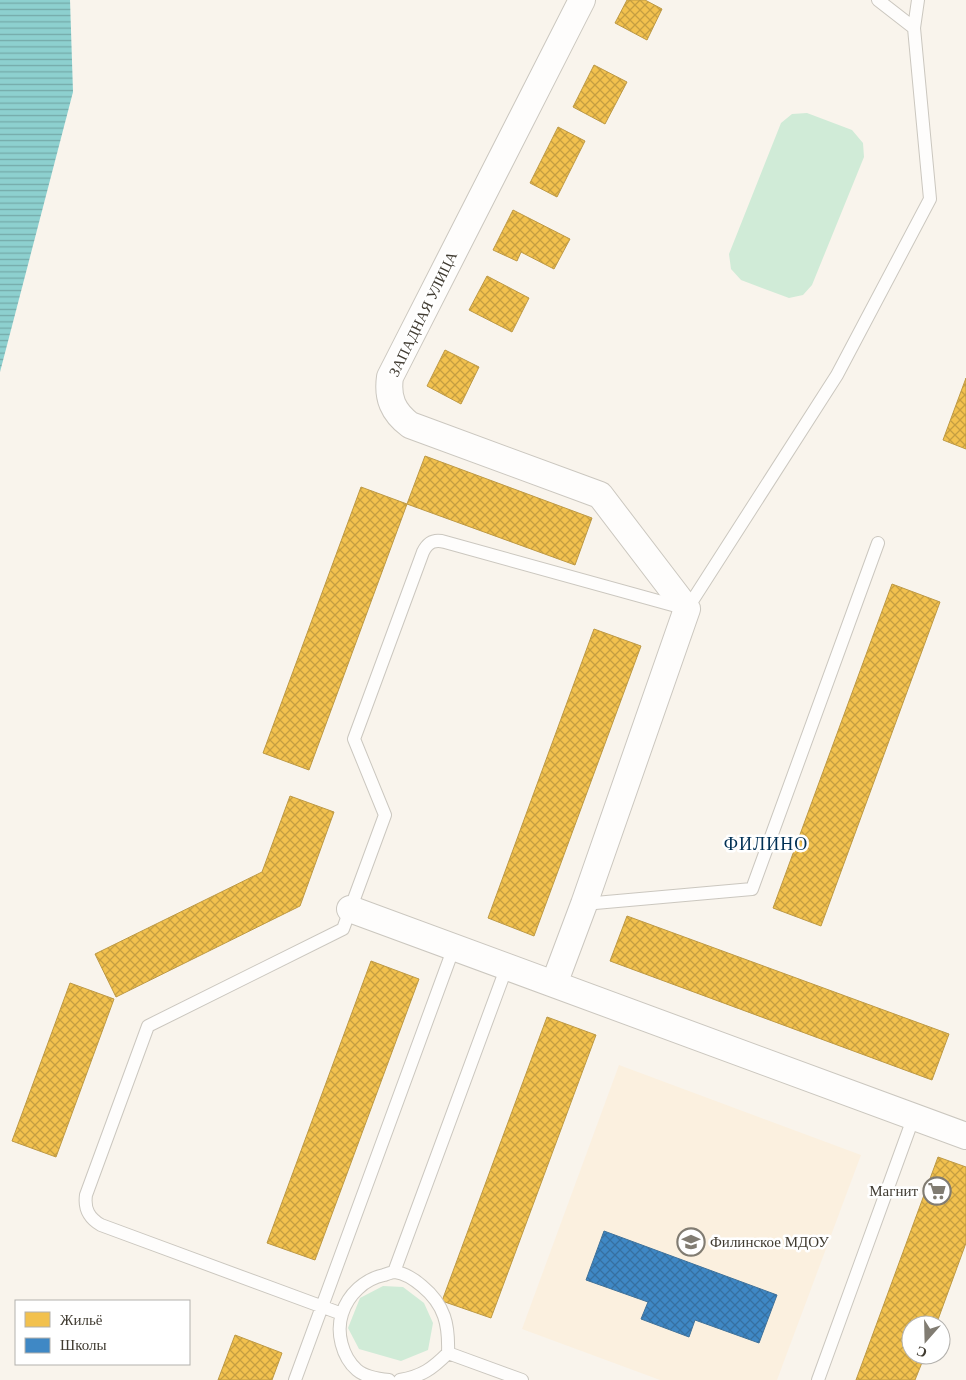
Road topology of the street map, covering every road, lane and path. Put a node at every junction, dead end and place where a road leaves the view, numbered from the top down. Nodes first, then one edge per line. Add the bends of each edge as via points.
1 (582, 0) edge
2 (878, 0) edge
3 (918, 0) edge
4 (914, 28) junction
5 (878, 543) dead end
6 (687, 609) junction
7 (584, 904) junction
8 (350, 909) junction
9 (454, 947) junction
10 (507, 966) junction
11 (554, 984) junction
12 (914, 1116) junction
13 (966, 1136) edge
14 (394, 1272) junction
15 (322, 1306) junction
16 (342, 1314) junction
17 (448, 1353) junction
18 (356, 1375) edge
19 (295, 1380) edge
20 (389, 1380) edge
21 (400, 1380) edge
22 (522, 1380) edge
23 (818, 1380) edge

1 - 6 street, ЗАПАДНАЯ УЛИЦА via 390,377 388,388 394,410 410,425 600,496
2 - 4 lane
3 - 4 lane
4 - 6 lane via 930,199 837,375
5 - 7 lane via 752,889
6 - 7 street
6 - 8 lane via 440,540 429,543 354,739 385,815
7 - 11 street
8 - 9 street
8 - 15 lane via 343,929 148,1026 85,1202 90,1216 101,1225
9 - 10 street
9 - 15 lane
10 - 11 street
10 - 14 lane
11 - 12 street
12 - 13 street
12 - 23 lane
14 - 16 lane via 371,1278 353,1293
14 - 17 lane via 414,1280 431,1293 443,1311 449,1332
15 - 16 lane
15 - 19 lane
16 - 18 lane via 340,1334 345,1354
17 - 21 lane via 434,1367 416,1377
17 - 22 lane
18 - 20 lane

